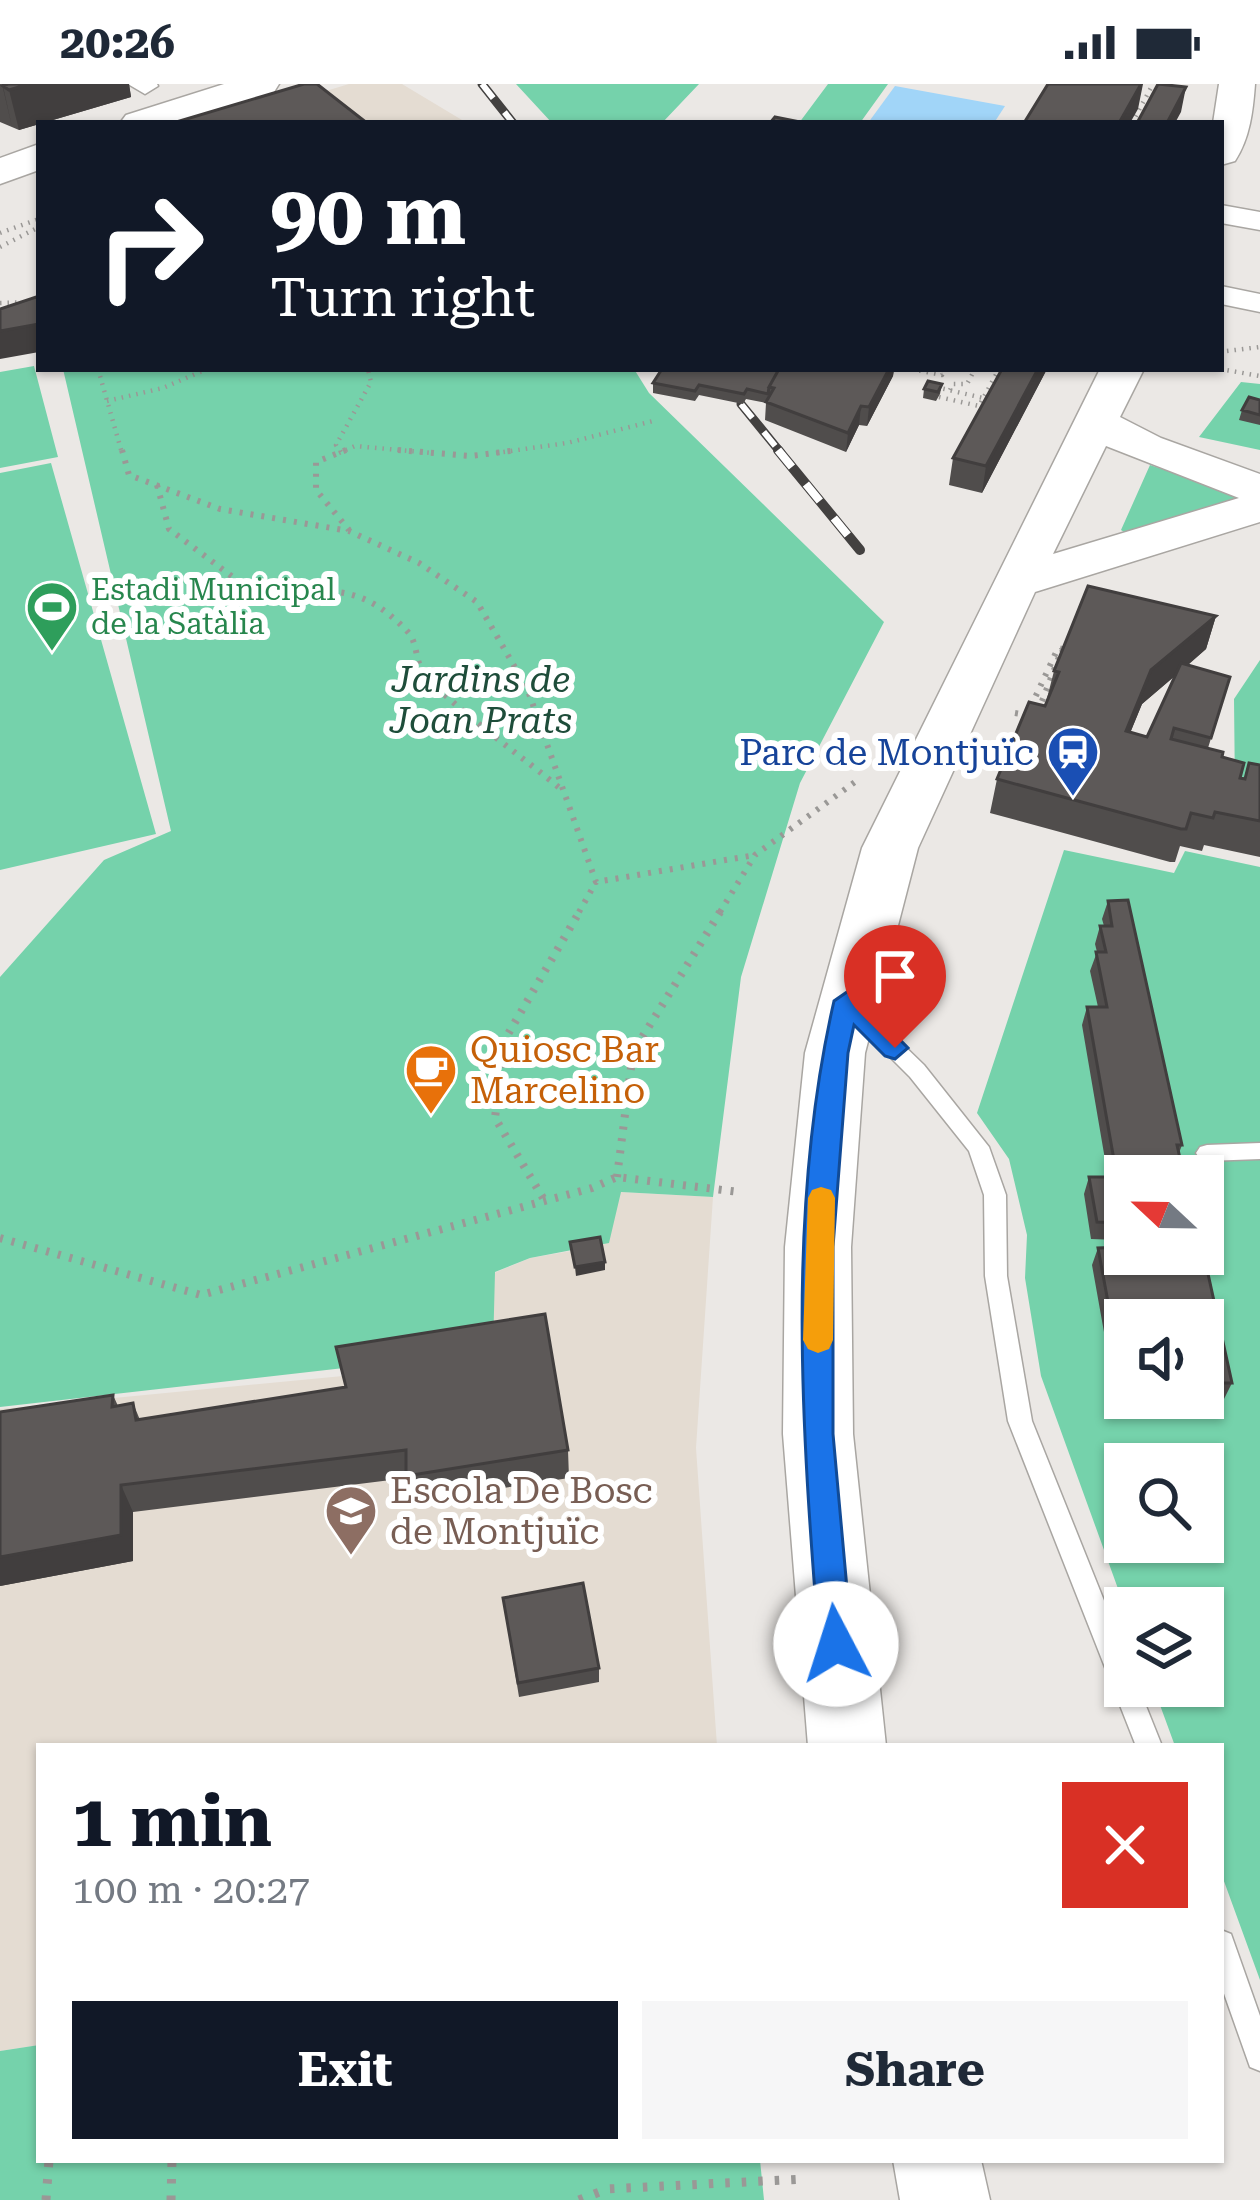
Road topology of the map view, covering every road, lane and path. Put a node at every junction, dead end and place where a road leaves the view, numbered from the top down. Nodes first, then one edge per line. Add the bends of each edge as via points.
1 (261, 84) edge
2 (1153, 84) edge
3 (1237, 84) edge
4 (1118, 107) edge
5 (1138, 111) junction
6 (148, 120) edge
7 (1134, 120) edge
8 (1224, 145) edge
9 (36, 157) edge
10 (0, 172) edge
11 (1224, 215) edge
12 (1260, 221) edge
13 (36, 224) edge
14 (36, 225) edge
15 (0, 233) edge
16 (0, 247) edge
17 (1224, 296) edge
18 (36, 302) edge
19 (0, 303) edge
20 (1260, 303) edge
21 (1260, 346) edge
22 (1227, 351) dead end
23 (1224, 370) edge
24 (99, 372) edge
25 (200, 372) edge
26 (369, 372) edge
27 (973, 372) edge
28 (997, 372) edge
29 (1121, 372) edge
30 (1260, 376) edge
31 (936, 387) edge
32 (950, 390) junction
33 (939, 398) edge
34 (983, 398) junction
35 (107, 400) junction
36 (657, 420) dead end
37 (1097, 423) junction
38 (341, 452) junction
39 (157, 485) junction
40 (1260, 490) edge
41 (1260, 507) edge
42 (350, 531) junction
43 (1015, 582) junction
44 (1016, 712) dead end
45 (1047, 718) edge
46 (859, 779) dead end
47 (563, 790) junction
48 (755, 855) junction
49 (596, 882) junction
50 (847, 1001) junction
51 (1260, 1150) edge
52 (1207, 1153) dead end
53 (617, 1177) junction
54 (739, 1192) dead end
55 (544, 1198) junction
56 (0, 1238) edge
57 (1104, 1633) edge
58 (1133, 1707) edge
59 (847, 1743) edge
60 (1148, 1743) edge
61 (1224, 1953) edge
62 (1260, 2057) edge
63 (49, 2163) edge
64 (172, 2163) edge
65 (938, 2163) edge
66 (804, 2179) dead end
67 (46, 2200) edge
68 (171, 2200) edge
69 (580, 2200) edge
70 (945, 2200) edge

1 - 6 street
2 - 5 path
3 - 8 street
4 - 5 path
5 - 7 path
9 - 10 street
11 - 12 street
13 - 15 path
14 - 16 path
17 - 20 street
18 - 19 path
21 - 22 path
23 - 30 path
24 - 35 path
25 - 35 path
26 - 38 path via 371,382 339,437
27 - 32 path
28 - 34 path
29 - 37 street
31 - 32 path
32 - 34 path
33 - 34 path via 979,406
35 - 39 path via 129,475
36 - 38 path via 471,456 355,446
37 - 40 street
37 - 43 street
38 - 42 path via 316,462 316,490
39 - 42 path via 220,509
39 - 47 path via 169,530 262,599 346,590 394,622 411,635 422,672
41 - 43 street
42 - 47 path via 477,602 527,688
43 - 50 street via 890,848
44 - 45 path via 1027,715 1058,648 1037,716
46 - 48 path
47 - 49 path
48 - 49 path
48 - 53 path via 633,1052
49 - 55 path via 504,1041 495,1118
50 - 57 lane via 979,1147 995,1195 996,1276 1020,1421
50 - 59 street via 821,1199 818,1434
51 - 52 lane
53 - 54 path
53 - 55 path
55 - 56 path via 201,1295
58 - 60 lane
61 - 62 lane
63 - 67 path
64 - 68 path
65 - 70 street
66 - 69 path via 607,2189

